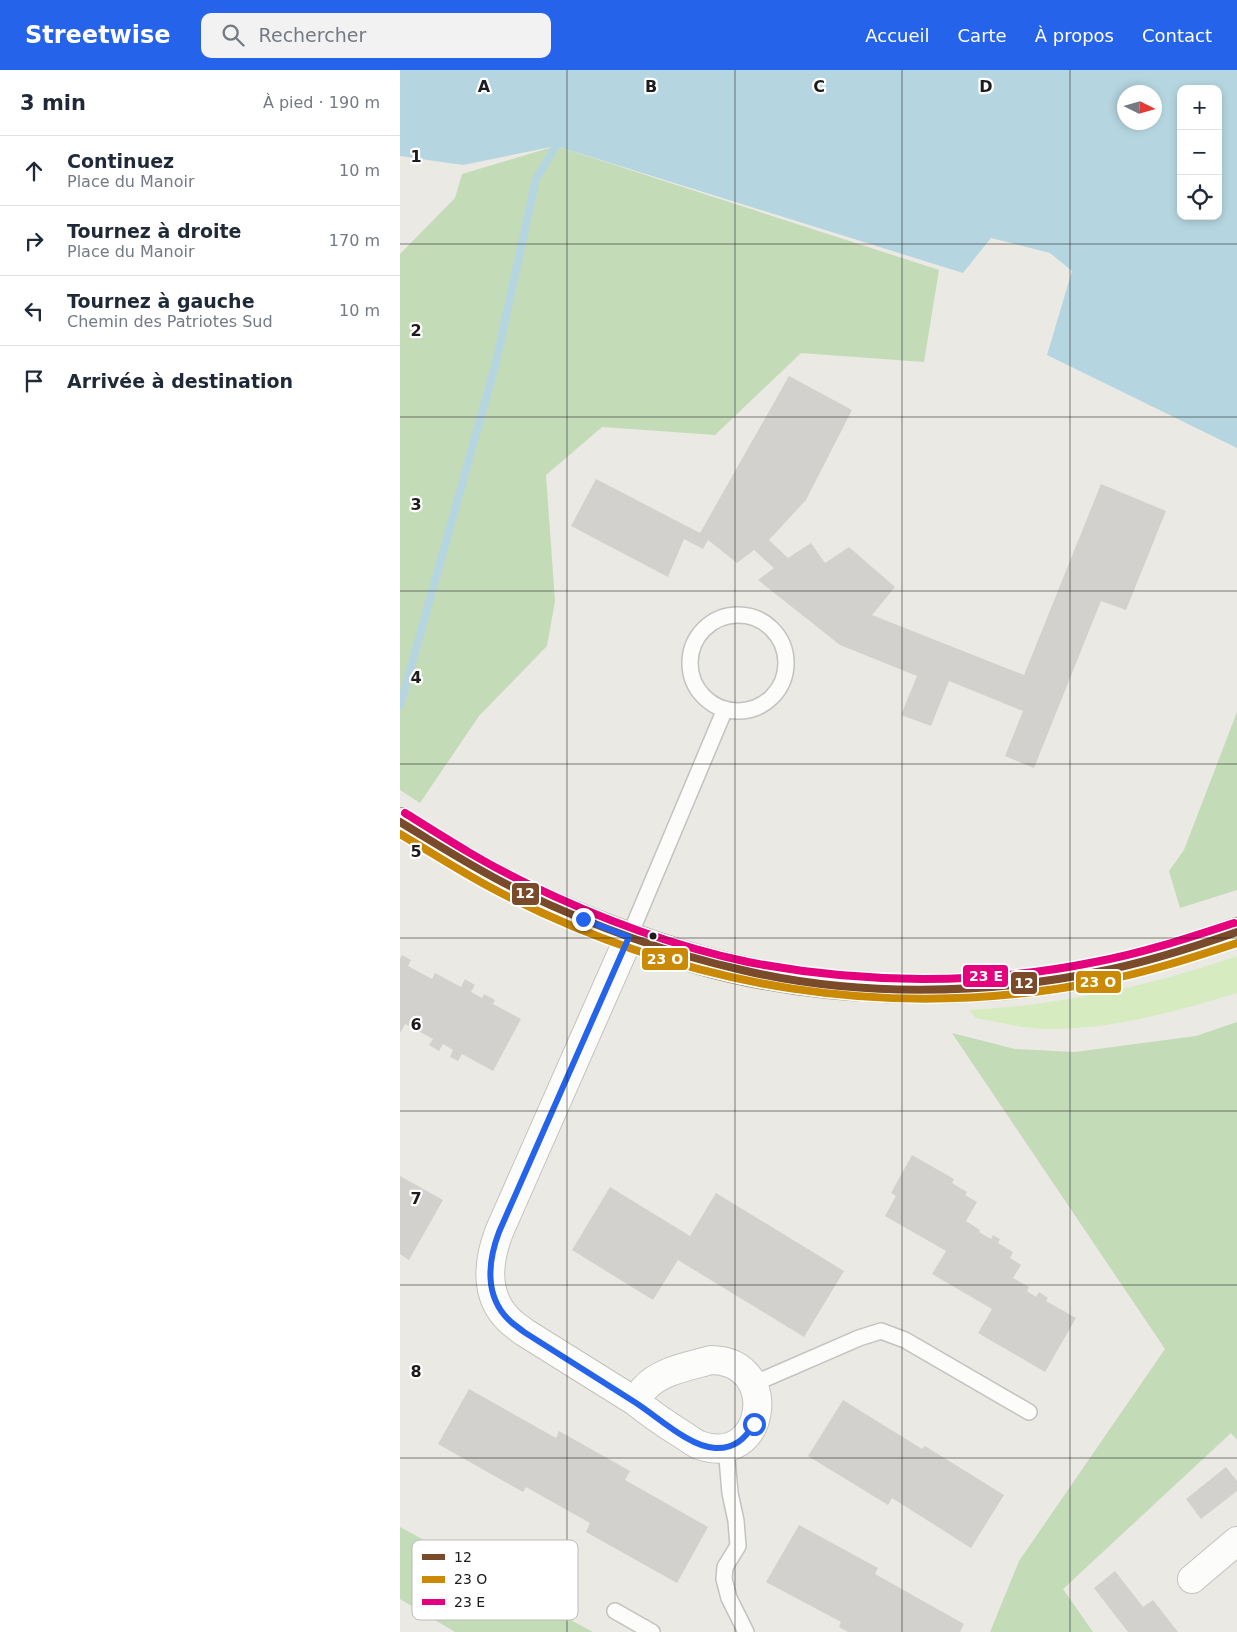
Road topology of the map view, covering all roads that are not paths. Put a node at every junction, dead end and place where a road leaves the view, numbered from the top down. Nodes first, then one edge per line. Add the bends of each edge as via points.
1 (725, 709) junction
2 (400, 822) edge
3 (1237, 932) edge
4 (629, 937) junction
5 (753, 1384) junction
6 (636, 1402) junction
7 (1029, 1412) dead end
8 (726, 1447) junction
9 (1237, 1541) edge
10 (1192, 1579) dead end
11 (614, 1611) dead end
12 (652, 1632) edge
13 (746, 1632) edge

1 - 1 lane via 746,710 766,702 783,680 786,666 784,649 777,634 750,616 733,614 717,619 703,629 689,659 691,676 698,691
1 - 4 lane
2 - 4 main road via 521,892
3 - 4 main road via 1159,957 1076,976 1018,984 922,988 835,985 781,977 701,960
4 - 6 street via 499,1232 490,1270 492,1288 508,1319
5 - 6 street via 736,1366 723,1360 711,1360 659,1378 644,1388
5 - 7 lane via 881,1331 905,1340
5 - 8 street via 758,1411 754,1424 737,1444
6 - 8 street via 699,1445
8 - 13 lane via 738,1546 725,1567 724,1579 729,1598
9 - 10 street
11 - 12 lane

